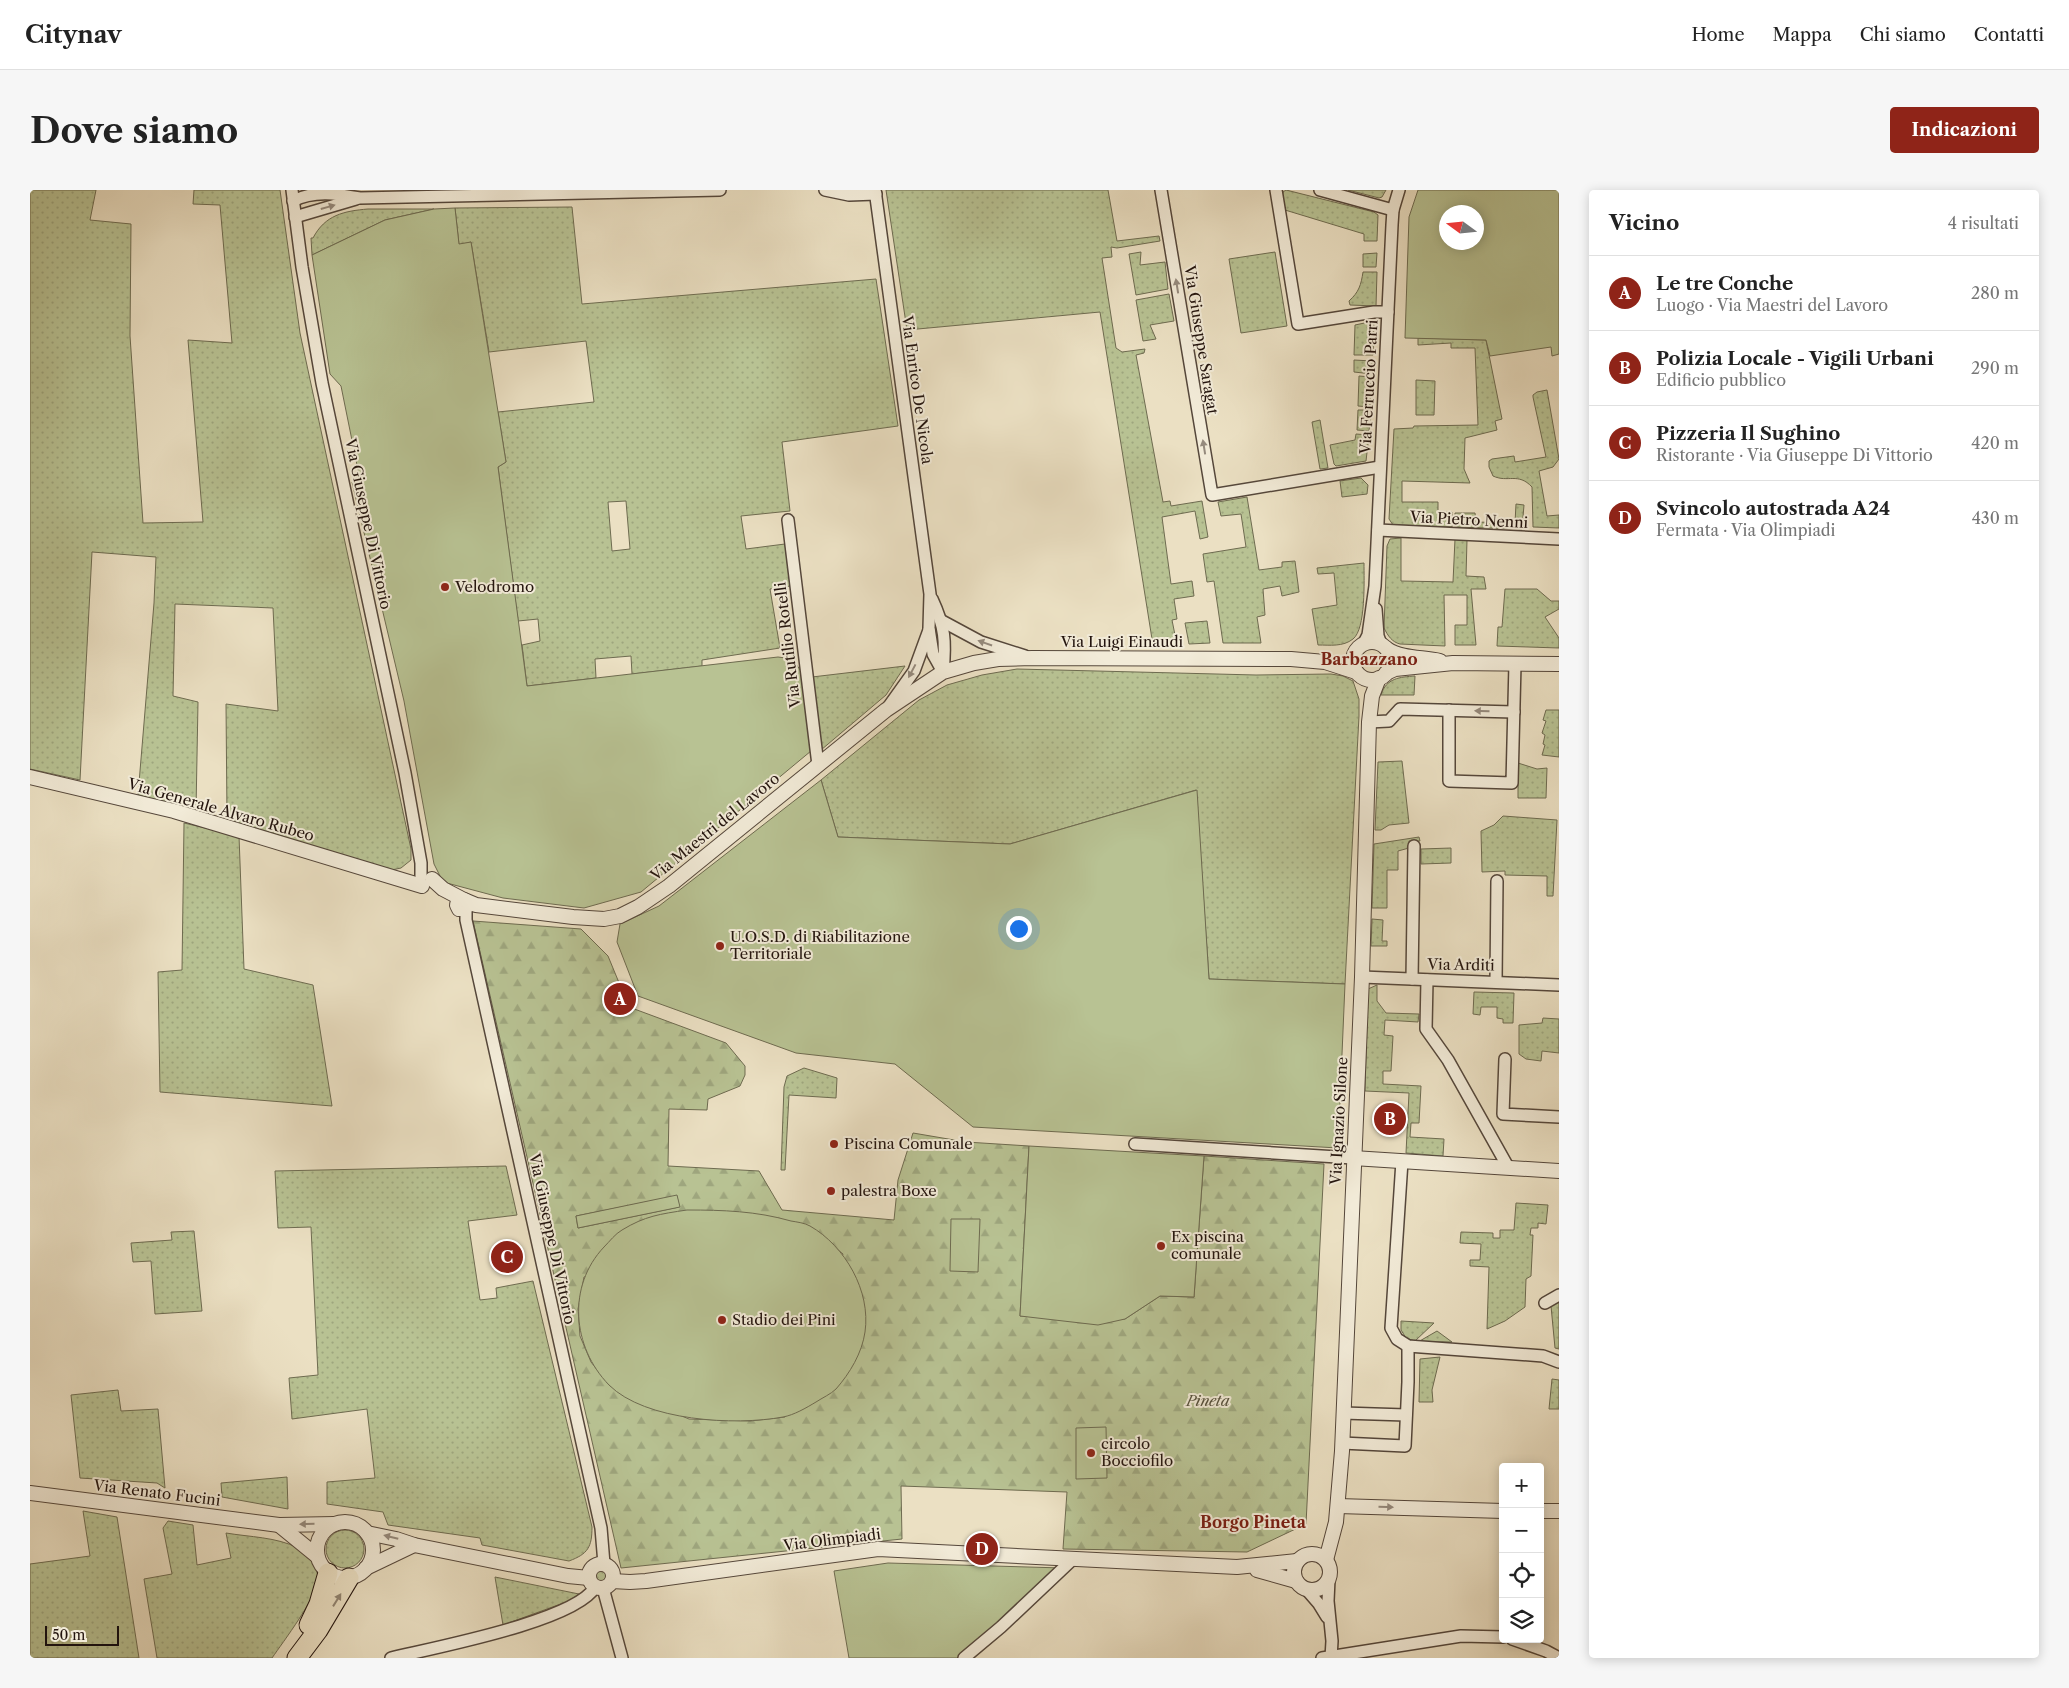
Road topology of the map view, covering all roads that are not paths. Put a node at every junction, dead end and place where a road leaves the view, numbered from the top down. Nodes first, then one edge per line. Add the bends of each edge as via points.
1 (343, 190) edge
2 (720, 190) edge
3 (825, 190) edge
4 (1162, 190) edge
5 (1276, 190) edge
6 (1320, 190) edge
7 (1399, 190) edge
8 (875, 192) edge
9 (293, 195) edge
10 (360, 198) junction
11 (1394, 210) junction
12 (295, 217) junction
13 (1388, 312) junction
14 (1380, 467) junction
15 (788, 520) dead end
16 (1378, 530) junction
17 (1559, 539) edge
18 (1375, 586) junction
19 (930, 594) junction
20 (942, 621) junction
21 (929, 628) junction
22 (1361, 645) junction
23 (1384, 646) junction
24 (1032, 658) junction
25 (1303, 660) junction
26 (1453, 663) junction
27 (1515, 664) junction
28 (1559, 664) edge
29 (944, 672) junction
30 (1360, 675) junction
31 (1383, 676) junction
32 (886, 710) junction
33 (1449, 710) junction
34 (1514, 712) junction
35 (1369, 722) junction
36 (818, 765) junction
37 (30, 777) edge
38 (1414, 846) dead end
39 (424, 878) junction
40 (1497, 881) dead end
41 (464, 907) junction
42 (1362, 977) junction
43 (1412, 979) junction
44 (1427, 980) junction
45 (1496, 981) junction
46 (1559, 984) edge
47 (1505, 1059) dead end
48 (1559, 1117) edge
49 (1135, 1144) dead end
50 (1353, 1158) junction
51 (1402, 1161) junction
52 (1508, 1167) junction
53 (1559, 1171) edge
54 (1559, 1295) edge
55 (1545, 1303) dead end
56 (1408, 1346) junction
57 (1559, 1362) edge
58 (1343, 1412) junction
59 (1406, 1415) junction
60 (1342, 1443) junction
61 (30, 1493) edge
62 (1338, 1506) junction
63 (1499, 1511) edge
64 (1544, 1511) edge
65 (1559, 1511) edge
66 (1336, 1522) junction
67 (334, 1524) junction
68 (279, 1525) junction
69 (367, 1533) junction
70 (414, 1545) junction
71 (317, 1556) junction
72 (1302, 1557) junction
73 (1073, 1558) junction
74 (1326, 1560) junction
75 (604, 1564) junction
76 (1237, 1567) junction
77 (366, 1568) junction
78 (328, 1573) junction
79 (349, 1578) junction
80 (1329, 1579) junction
81 (600, 1583) junction
82 (1301, 1585) junction
83 (1330, 1623) junction
84 (1499, 1637) edge
85 (1523, 1643) edge
86 (299, 1656) edge
87 (1328, 1657) edge
88 (392, 1658) edge
89 (622, 1658) edge
90 (964, 1658) edge
91 (1559, 1658) edge

1 - 10 street
2 - 10 street
3 - 8 street via 849,194
14 -> 4 street, Via Giuseppe Saragat via 1212,495
5 - 13 street via 1298,324
6 - 11 street
7 - 11 street, Via Ferruccio Parri
8 - 19 street, Via Enrico De Nicola
9 - 10 street via 330,193
9 - 12 street, Via Giuseppe Di Vittorio
12 -> 10 street
11 - 13 street, Via Ferruccio Parri
12 - 39 street, Via Giuseppe Di Vittorio via 322,383 405,773
13 - 14 street, Via Ferruccio Parri
14 - 16 street, Via Ferruccio Parri
15 - 36 street, Via Rutilio Rotelli
16 - 17 street, Via Pietro Nenni
16 - 18 street, Via Ferruccio Parri
18 - 22 street, Via Ferruccio Parri via 1368,635
18 - 23 street, Via Ferruccio Parri via 1378,636
19 - 20 street
19 - 21 street
24 -> 20 street via 981,642
20 - 29 street via 946,650
21 - 29 street via 933,654
21 -> 32 street via 914,671
22 - 23 street via 1376,642
22 - 25 street, Via Luigi Einaudi via 1340,656
22 - 30 street via 1353,660
23 - 26 street via 1396,655
23 - 31 street via 1391,661
24 - 25 street, Via Luigi Einaudi
24 - 29 street, Via Luigi Einaudi via 998,659
25 - 30 street, Via Luigi Einaudi via 1325,662
26 - 27 street
26 - 31 street via 1395,669
27 - 28 street
27 - 34 street
29 - 32 street, Via Maestri del Lavoro
30 - 31 street via 1368,679
30 - 35 street, Via Ignazio Silone
31 - 35 street, Via Ignazio Silone via 1372,696
32 - 36 street, Via Maestri del Lavoro
34 -> 33 street
33 - 34 street via 1449,781 1512,783
33 - 35 street via 1400,710 1389,721
35 - 42 street, Via Ignazio Silone
36 - 41 street, Via Maestri del Lavoro via 669,886 638,908 620,916 590,919
37 - 39 street, Via Generale Alvaro Rubeo via 174,811 402,880
38 - 43 street
39 - 41 street, Via Maestri del Lavoro
40 - 45 street
41 - 75 street, Via Giuseppe Di Vittorio via 600,1523
42 - 43 street, Via Arditi
42 - 50 street, Via Ignazio Silone
43 - 44 street, Via Arditi
44 - 45 street, Via Arditi
44 - 52 street via 1426,1029 1448,1060
45 - 46 street, Via Arditi
47 - 48 street via 1503,1114
49 - 50 street
50 - 51 street
50 - 58 street, Via Ignazio Silone
51 - 52 street
51 - 56 street via 1391,1328 1397,1339
52 - 53 street
54 - 55 street
56 - 57 street via 1543,1356
56 - 59 street
58 - 59 street
58 - 60 street, Via Ignazio Silone
59 - 60 street via 1405,1446
60 - 62 street, Via Ignazio Silone
61 - 68 street, Via Renato Fucini
62 -> 63 street
62 - 66 street, Via Ignazio Silone
64 - 65 street
66 - 72 street via 1323,1540
66 - 74 street, Via Ignazio Silone
67 -> 68 street, Via Renato Fucini
67 - 69 street via 352,1523
67 - 71 street via 318,1540
68 - 71 street
70 -> 69 street
69 - 77 street via 373,1550
70 - 77 street
70 - 81 street
71 - 78 street
72 - 74 street via 1318,1554
72 - 76 street, Via Olimpiadi
72 - 82 street via 1294,1571
73 - 76 street, Via Olimpiadi
73 - 81 street, Via Olimpiadi via 878,1549 646,1581
73 - 90 street
74 - 80 street via 1330,1569
75 - 81 street via 612,1572
75 - 81 street via 593,1567
76 - 82 street, Via Olimpiadi via 1272,1573
77 - 79 street
78 - 79 street
78 - 86 highway
86 -> 79 highway
80 - 82 street via 1317,1590
80 - 83 street
81 - 88 street via 585,1598 568,1607 509,1630
81 - 89 street
82 - 83 street via 1320,1604
83 - 87 street via 1332,1641
84 - 87 street via 1461,1636
85 - 91 street

